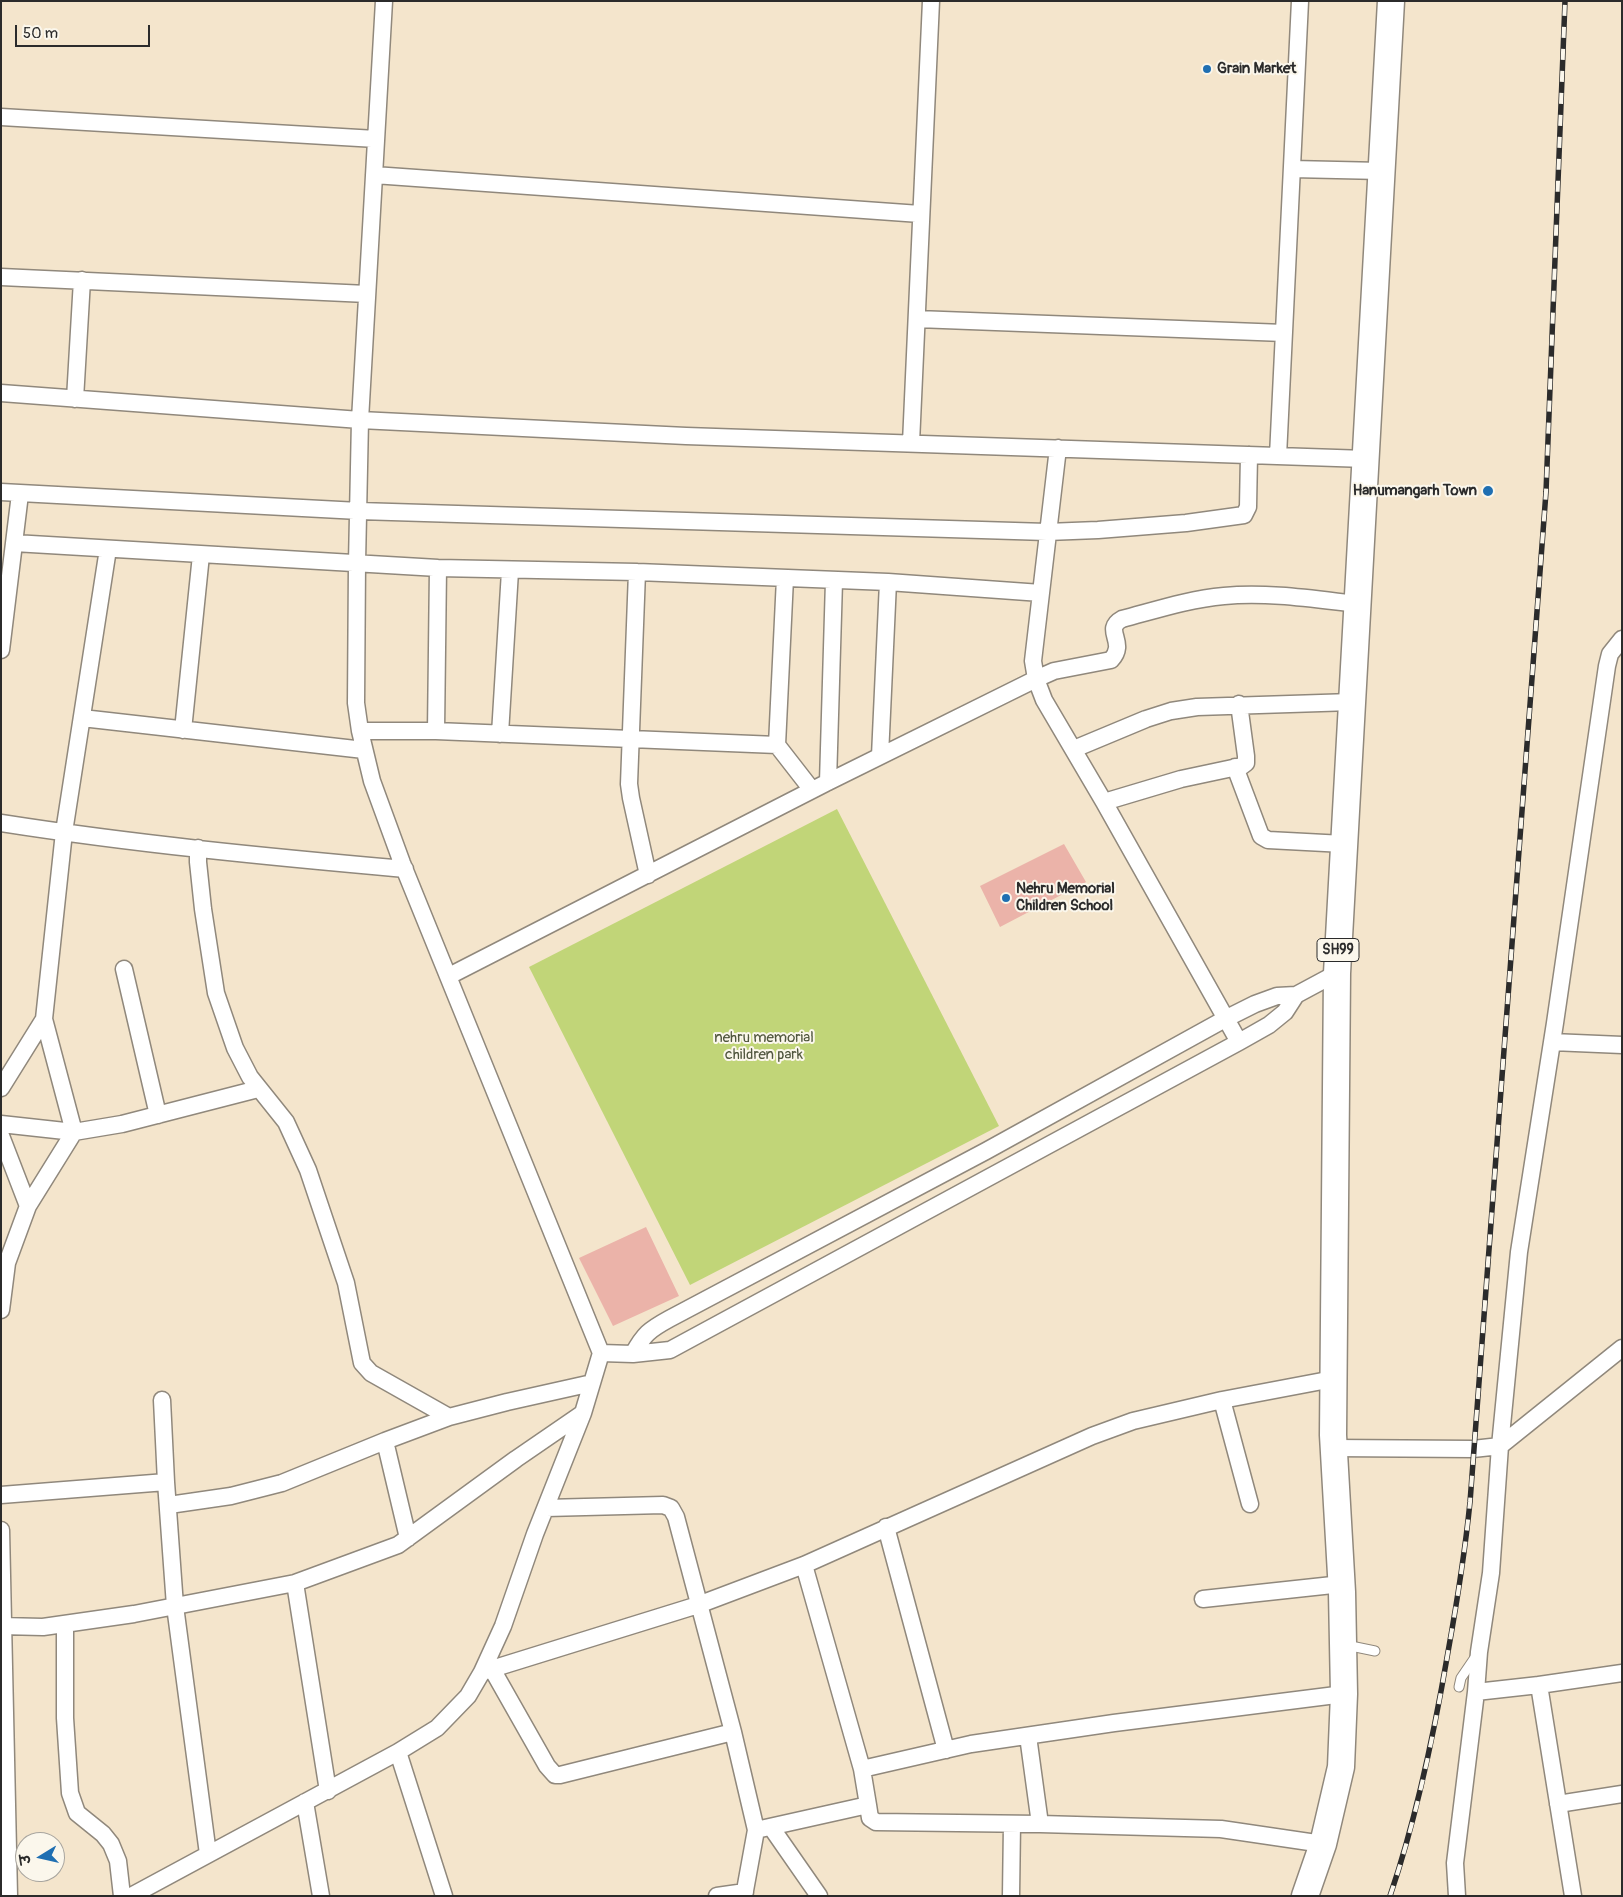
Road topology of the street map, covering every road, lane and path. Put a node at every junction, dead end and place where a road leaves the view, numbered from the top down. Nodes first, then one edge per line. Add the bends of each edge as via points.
1 (384, 1) edge
2 (931, 1) edge
3 (1300, 1) edge
4 (1391, 1) edge
5 (1, 117) edge
6 (376, 139) junction
7 (1292, 169) junction
8 (1382, 171) junction
9 (374, 175) junction
10 (920, 214) junction
11 (1, 277) edge
12 (82, 280) junction
13 (367, 294) junction
14 (917, 319) junction
15 (1284, 333) junction
16 (1, 393) edge
17 (75, 399) junction
18 (360, 420) junction
19 (911, 443) junction
20 (1058, 448) junction
21 (1249, 455) junction
22 (1278, 456) junction
23 (1366, 459) junction
24 (1, 492) edge
25 (20, 494) junction
26 (359, 511) junction
27 (1047, 532) junction
28 (14, 544) junction
29 (108, 549) junction
30 (201, 555) junction
31 (357, 563) junction
32 (438, 568) junction
33 (510, 571) junction
34 (637, 572) junction
35 (784, 578) junction
36 (834, 580) junction
37 (888, 582) junction
38 (1041, 593) junction
39 (1358, 604) junction
40 (1622, 639) edge
41 (1, 650) edge
42 (1036, 679) junction
43 (1352, 702) junction
44 (1239, 704) junction
45 (82, 718) junction
46 (183, 730) junction
47 (360, 731) junction
48 (436, 731) junction
49 (500, 734) junction
50 (631, 739) junction
51 (777, 744) junction
52 (1074, 749) junction
53 (364, 750) junction
54 (880, 756) junction
55 (1235, 767) junction
56 (828, 782) junction
57 (812, 790) junction
58 (1104, 802) junction
59 (1, 823) edge
60 (64, 832) junction
61 (1344, 844) junction
62 (198, 848) junction
63 (404, 869) junction
64 (648, 875) junction
65 (124, 970) dead end
66 (1337, 972) junction
67 (448, 976) junction
68 (1296, 995) junction
69 (44, 1019) junction
70 (1225, 1019) junction
71 (1239, 1042) junction
72 (1552, 1042) junction
73 (1622, 1045) edge
74 (1, 1088) edge
75 (258, 1089) junction
76 (158, 1115) junction
77 (1, 1124) edge
78 (74, 1132) junction
79 (1, 1136) edge
80 (986, 1151) junction
81 (998, 1173) junction
82 (28, 1206) junction
83 (1, 1310) edge
84 (1622, 1348) edge
85 (601, 1353) junction
86 (633, 1354) junction
87 (1333, 1379) junction
88 (592, 1383) junction
89 (162, 1400) dead end
90 (1222, 1400) junction
91 (583, 1413) junction
92 (449, 1417) junction
93 (385, 1441) junction
94 (1500, 1446) junction
95 (1334, 1448) junction
96 (166, 1482) junction
97 (1, 1495) edge
98 (169, 1504) junction
99 (1250, 1504) dead end
100 (546, 1508) junction
101 (886, 1527) junction
102 (1, 1530) edge
103 (408, 1538) junction
104 (804, 1565) junction
105 (295, 1583) junction
106 (1342, 1584) junction
107 (1203, 1599) dead end
108 (698, 1604) junction
109 (175, 1606) junction
110 (65, 1624) junction
111 (2, 1626) edge
112 (1343, 1645) junction
113 (1375, 1651) dead end
114 (1479, 1652) junction
115 (487, 1671) junction
116 (1622, 1673) edge
117 (1539, 1685) junction
118 (1458, 1686) dead end
119 (1476, 1692) junction
120 (1344, 1694) junction
121 (733, 1732) junction
122 (1028, 1736) junction
123 (946, 1750) junction
124 (398, 1752) junction
125 (862, 1769) junction
126 (328, 1791) junction
127 (1622, 1794) edge
128 (305, 1802) junction
129 (1558, 1804) junction
130 (868, 1805) junction
131 (1012, 1824) junction
132 (1040, 1824) junction
133 (764, 1828) junction
134 (1323, 1844) junction
135 (208, 1854) junction
136 (744, 1894) edge
137 (9, 1896) edge
138 (122, 1896) edge
139 (131, 1896) edge
140 (321, 1896) edge
141 (444, 1896) edge
142 (717, 1896) edge
143 (819, 1896) edge
144 (1011, 1896) edge
145 (1305, 1896) edge
146 (1457, 1896) edge
147 (1573, 1896) edge

1 - 6 street
2 - 10 street
3 - 7 street
4 - 8 main road, SH99
5 - 6 street
6 - 9 street
7 - 8 street
7 - 15 street
8 - 23 main road, SH99
9 - 10 street
9 - 13 street
10 - 14 street
11 - 12 street
12 - 13 street
12 - 17 street
13 - 18 street
14 - 15 street
14 - 19 street
15 - 22 street
16 - 17 street
17 - 18 street
18 - 19 street
18 - 26 street
19 - 20 street
20 - 21 street
20 - 27 street
21 - 22 street
21 - 27 street via 1248,507 1244,515 1186,523
22 - 23 street
23 - 39 main road, SH99
24 - 25 street
25 - 26 street
25 - 28 street
26 - 27 street
26 - 31 street
27 - 38 street
28 - 29 street
28 - 41 street
29 - 30 street
29 - 45 street
30 - 31 street
30 - 46 street
31 - 32 street
31 - 47 street via 356,703
32 - 33 street
32 - 48 street
33 - 34 street
33 - 49 street
34 - 35 street
34 - 50 street
35 - 36 street
35 - 51 street
36 - 37 street
36 - 56 street
37 - 38 street
37 - 54 street
38 - 42 street via 1033,661
39 - 42 street via 1274,595 1224,596 1185,602 1116,622 1113,628 1118,644 1117,654 1111,660 1054,671
39 - 43 main road, SH99
40 - 72 street via 1610,654 1606,666
42 - 52 street via 1044,700
42 - 54 street
43 - 44 street
43 - 61 main road, SH99
44 - 52 street via 1171,712
44 - 55 street via 1246,763
45 - 46 street
45 - 60 street
46 - 53 street
47 - 48 street
47 - 53 street
48 - 49 street
49 - 50 street
50 - 51 street
50 - 64 street via 629,784
51 - 57 street
52 - 58 street
53 - 63 street
54 - 56 street
55 - 58 street
55 - 61 street via 1261,836 1268,840
56 - 57 street
57 - 64 street
58 - 70 street
59 - 60 street
60 - 62 street
60 - 69 street
61 - 66 main road, SH99
62 - 63 street
62 - 75 street via 203,909 216,993 235,1048
63 - 67 street
64 - 67 street
65 - 76 street
66 - 68 street
66 - 87 main road, SH99
67 - 85 street
68 - 70 street via 1277,996
68 - 71 street via 1285,1012
69 - 74 street
69 - 78 street
70 - 71 street
70 - 80 street
71 - 81 street
72 - 73 street
72 - 94 street via 1519,1252
75 - 76 street
75 - 92 street via 286,1122 308,1170 346,1283 362,1363 370,1373
76 - 78 street
77 - 78 street
78 - 82 street
79 - 82 street
80 - 81 street
80 - 86 street via 652,1328 642,1337
81 - 86 street via 670,1350
82 - 83 street via 7,1263
84 - 94 street
85 - 86 street
85 - 88 street
87 - 90 street
87 - 95 main road, SH99
88 - 91 street
88 - 92 street
89 - 96 street
90 - 99 street
90 - 101 street via 1133,1420
91 - 100 street
91 - 103 street
92 - 93 street
93 - 98 street via 282,1483 232,1496
93 - 103 street
94 - 95 street via 1473,1449
94 - 114 street via 1491,1573
95 - 106 main road, SH99
96 - 97 street
96 - 98 street
98 - 109 street
100 - 108 street via 662,1505 671,1508
100 - 115 street
101 - 104 street
101 - 123 street
102 - 111 street
103 - 105 street via 398,1545
104 - 108 street
104 - 125 street
105 - 109 street
105 - 126 street
106 - 107 street
106 - 112 main road, SH99
108 - 115 street
108 - 121 street
109 - 110 street
109 - 135 street
110 - 111 street
110 - 138 street via 65,1718 70,1793 77,1813 112,1844 118,1861
111 - 137 street
112 - 113 lane
112 - 120 main road, SH99
114 - 118 lane
114 - 119 street
115 - 121 street via 546,1766 555,1775
115 - 124 street via 437,1728
116 - 117 street
117 - 119 street
117 - 129 street
119 - 146 street via 1455,1864
120 - 122 street
120 - 134 main road, SH99 via 1341,1767
121 - 133 street
122 - 123 street
122 - 132 street
123 - 125 street
124 - 126 street
124 - 141 street
125 - 130 street
126 - 128 street
127 - 129 street
128 - 135 street
128 - 140 street
129 - 147 street
130 - 131 street via 870,1818 876,1822
130 - 133 street
131 - 132 street
131 - 144 street
132 - 134 street via 1222,1829
133 - 136 street
133 - 143 street
134 - 145 main road, SH99
135 - 139 street
136 - 142 street

